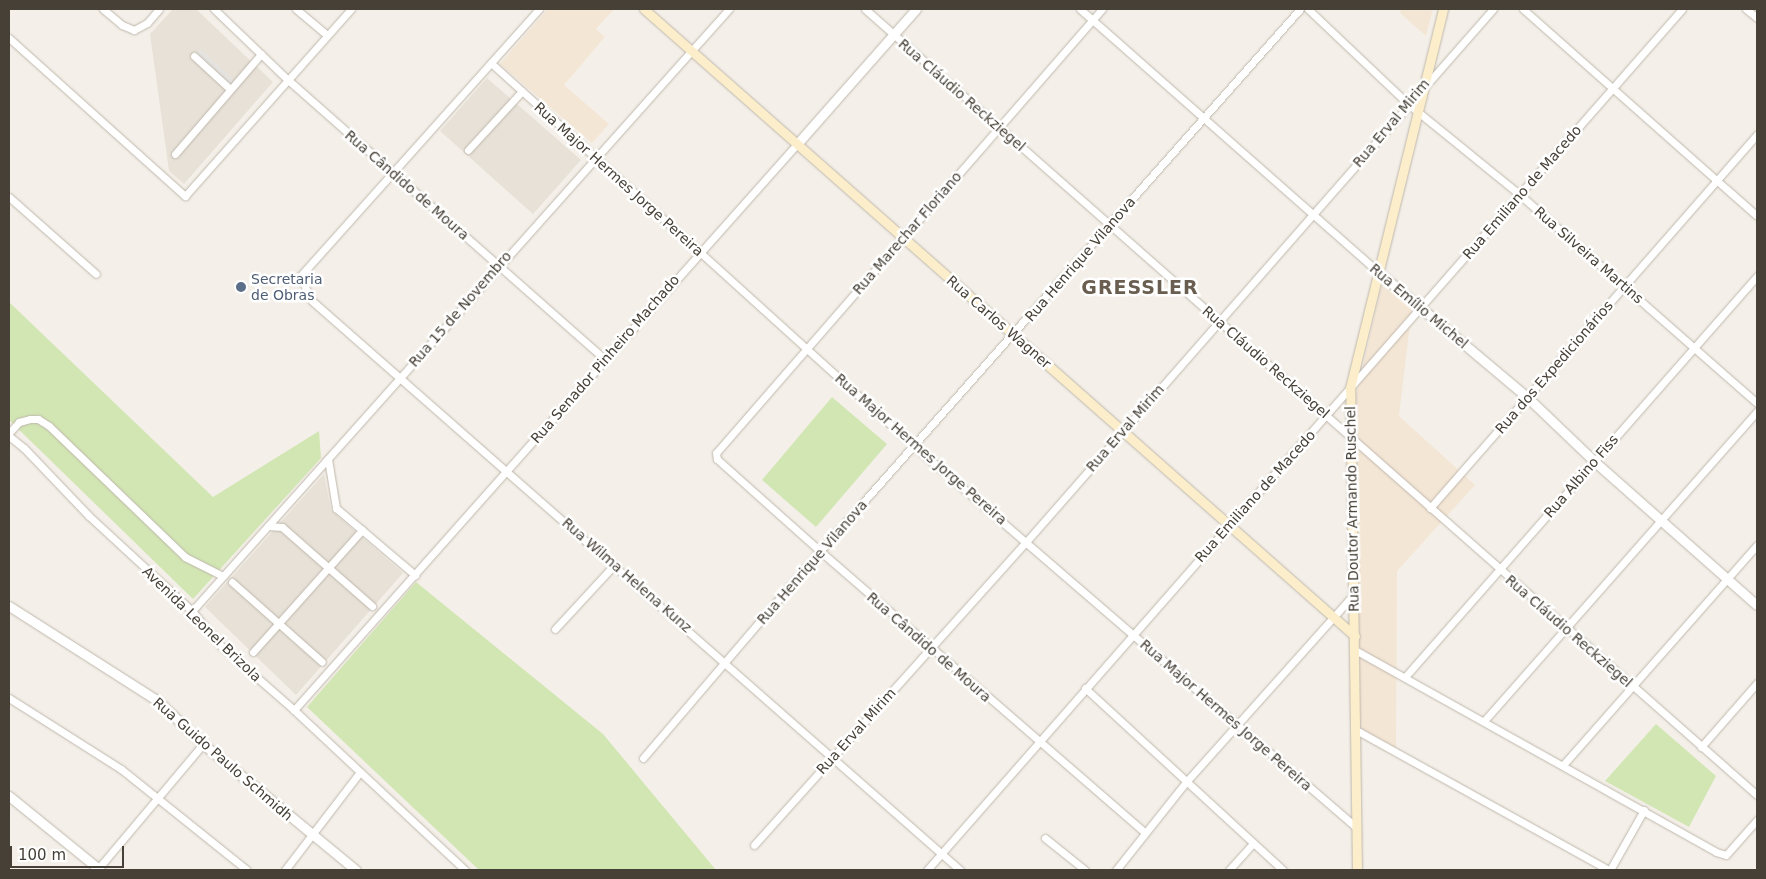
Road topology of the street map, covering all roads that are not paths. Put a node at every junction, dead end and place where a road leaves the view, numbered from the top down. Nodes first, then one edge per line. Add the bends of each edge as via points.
1 (103, 9) edge
2 (159, 9) edge
3 (214, 9) edge
4 (296, 9) edge
5 (351, 9) edge
6 (539, 9) edge
7 (644, 9) edge
8 (730, 9) edge
9 (864, 9) edge
10 (916, 9) edge
11 (1080, 9) edge
12 (1102, 9) edge
13 (1300, 9) edge
14 (1308, 9) edge
15 (1443, 9) edge
16 (1493, 9) edge
17 (1523, 9) edge
18 (1682, 9) edge
19 (1746, 9) edge
20 (1757, 18) edge
21 (1092, 20) junction
22 (893, 34) junction
23 (327, 35) junction
24 (9, 38) edge
25 (692, 52) junction
26 (261, 54) junction
27 (194, 56) dead end
28 (491, 63) junction
29 (287, 80) junction
30 (1422, 86) junction
31 (1613, 88) junction
32 (230, 89) junction
33 (522, 91) junction
34 (1407, 103) junction
35 (1417, 111) junction
36 (1204, 118) junction
37 (1000, 128) junction
38 (1757, 135) edge
39 (797, 144) junction
40 (468, 150) dead end
41 (175, 154) dead end
42 (596, 157) junction
43 (393, 174) junction
44 (1717, 180) junction
45 (1520, 194) junction
46 (9, 197) edge
47 (1314, 215) junction
48 (1757, 216) edge
49 (1109, 224) junction
50 (904, 238) junction
51 (700, 252) junction
52 (498, 264) junction
53 (1378, 272) junction
54 (96, 274) dead end
55 (1757, 276) edge
56 (1625, 287) junction
57 (1421, 308) junction
58 (1219, 320) junction
59 (1013, 334) junction
60 (806, 347) junction
61 (1694, 348) junction
62 (604, 358) junction
63 (401, 377) junction
64 (1350, 388) junction
65 (1527, 397) junction
66 (1757, 403) edge
67 (1757, 411) edge
68 (1326, 416) junction
69 (1123, 431) junction
70 (9, 434) edge
71 (1349, 435) junction
72 (914, 446) junction
73 (328, 459) junction
74 (717, 459) joint
75 (1594, 461) junction
76 (508, 470) junction
77 (1430, 508) junction
78 (1661, 520) junction
79 (1228, 524) junction
80 (268, 526) junction
81 (362, 530) junction
82 (1026, 542) junction
83 (1757, 545) edge
84 (820, 551) junction
85 (615, 564) junction
86 (328, 568) junction
87 (1499, 570) junction
88 (414, 575) junction
89 (223, 576) junction
90 (1728, 579) junction
91 (232, 582) dead end
92 (1354, 594) junction
93 (1757, 604) edge
94 (9, 606) edge
95 (372, 606) dead end
96 (192, 611) junction
97 (1333, 616) junction
98 (278, 623) junction
99 (1565, 628) junction
100 (555, 629) dead end
101 (1132, 634) junction
102 (1355, 636) junction
103 (931, 649) junction
104 (1355, 650) junction
105 (253, 652) dead end
106 (322, 662) dead end
107 (725, 662) junction
108 (1405, 677) junction
109 (1757, 683) edge
110 (1632, 687) junction
111 (1085, 688) junction
112 (9, 698) edge
113 (294, 710) junction
114 (1484, 721) junction
115 (1238, 725) junction
116 (1356, 730) junction
117 (1038, 742) junction
118 (203, 744) junction
119 (1701, 747) junction
120 (834, 757) junction
121 (643, 758) dead end
122 (1563, 765) junction
123 (360, 772) junction
124 (1186, 782) junction
125 (1757, 795) edge
126 (9, 796) edge
127 (157, 798) junction
128 (1644, 810) junction
129 (1757, 820) edge
130 (1357, 828) junction
131 (1145, 833) junction
132 (314, 836) junction
133 (1044, 838) dead end
134 (1253, 843) junction
135 (754, 845) dead end
136 (941, 854) junction
137 (1356, 869) edge
138 (98, 870) edge
139 (247, 870) edge
140 (285, 870) edge
141 (356, 870) edge
142 (465, 870) edge
143 (927, 870) edge
144 (960, 870) edge
145 (1085, 870) edge
146 (1116, 870) edge
147 (1228, 870) edge
148 (1283, 870) edge
149 (1609, 870) edge

1 - 2 street via 122,25 134,30
3 - 26 street, Rua Cândido de Moura
4 - 23 street
5 - 23 street
6 - 28 street
7 - 25 main road, Rua Carlos Wagner
8 - 25 street, Rua 15 de Novembro
9 - 22 street, Rua Cláudio Reckziegel
10 - 22 street, Rua Senador Pinheiro Machado
11 - 21 street, Rua Emílio Michel
12 - 21 street, Rua Marechar Floriano
13 - 36 street, Rua Henrique Vilanova
14 - 34 street, Rua Silveira Martins
15 - 30 main road, Rua Doutor Armando Ruschel
16 - 30 street, Rua Erval Mirim
17 - 31 street
18 - 31 street, Rua Emiliano de Macedo
19 - 20 street
21 - 36 street, Rua Emílio Michel
21 - 37 street, Rua Marechar Floriano
22 - 37 street, Rua Cláudio Reckziegel
22 - 39 street, Rua Senador Pinheiro Machado
23 - 29 street
24 - 29 street via 185,196
25 - 39 main road, Rua Carlos Wagner
25 - 42 street, Rua 15 de Novembro
26 - 29 street, Rua Cândido de Moura
26 - 32 street
27 - 32 street
28 - 33 street, Rua Major Hermes Jorge Pereira
28 - 43 street
29 - 43 street, Rua Cândido de Moura
30 - 34 street, Rua Erval Mirim
30 - 35 main road, Rua Doutor Armando Ruschel
31 - 44 street
31 - 45 street, Rua Emiliano de Macedo
32 - 41 street
33 - 40 street
33 - 42 street, Rua Major Hermes Jorge Pereira
34 - 35 street, Rua Silveira Martins
34 - 47 street, Rua Erval Mirim
35 - 45 street, Rua Silveira Martins
35 - 53 main road, Rua Doutor Armando Ruschel
36 - 47 street, Rua Emílio Michel
36 - 49 street, Rua Henrique Vilanova
37 - 49 street, Rua Cláudio Reckziegel
37 - 50 street, Rua Marechar Floriano
38 - 44 street, Rua dos Expedicionários
39 - 50 main road, Rua Carlos Wagner
39 - 51 street, Rua Senador Pinheiro Machado
42 - 51 street, Rua Major Hermes Jorge Pereira
42 - 52 street, Rua 15 de Novembro
43 - 52 street, Rua Cândido de Moura
43 - 63 street, Rua Wilma Helena Kunz via 300,276 311,300
44 - 48 street
44 - 56 street, Rua dos Expedicionários
45 - 56 street, Rua Silveira Martins
45 - 57 street, Rua Emiliano de Macedo
46 - 54 street
47 - 53 street, Rua Emílio Michel
47 - 58 street, Rua Erval Mirim
49 - 58 street, Rua Cláudio Reckziegel
49 - 59 street, Rua Henrique Vilanova
50 - 59 main road, Rua Carlos Wagner
50 - 60 street, Rua Marechar Floriano
51 - 60 street, Rua Major Hermes Jorge Pereira
51 - 62 street, Rua Senador Pinheiro Machado
52 - 62 street, Rua Cândido de Moura
52 - 63 street, Rua 15 de Novembro
53 - 57 street, Rua Emílio Michel
53 - 64 main road, Rua Doutor Armando Ruschel
55 - 61 street, Rua Albino Fiss
56 - 61 street, Rua Silveira Martins
56 - 65 street, Rua dos Expedicionários
57 - 64 street, Rua Emiliano de Macedo
57 - 65 street, Rua Emílio Michel
58 - 68 street, Rua Cláudio Reckziegel
58 - 69 street, Rua Erval Mirim
59 - 69 main road, Rua Carlos Wagner
59 - 72 street, Rua Henrique Vilanova
60 - 72 street, Rua Major Hermes Jorge Pereira
60 - 74 street, Rua Marechar Floriano via 718,447
61 - 66 street, Rua Silveira Martins
61 - 75 street, Rua Albino Fiss
62 - 76 street, Rua Senador Pinheiro Machado
63 - 73 street, Rua 15 de Novembro
63 - 76 street, Rua Wilma Helena Kunz
64 - 68 street, Rua Emiliano de Macedo
64 - 71 main road, Rua Doutor Armando Ruschel
65 - 75 street, Rua Emílio Michel
65 - 77 street, Rua dos Expedicionários
67 - 78 street
68 - 71 street, Rua Cláudio Reckziegel
68 - 79 street, Rua Emiliano de Macedo
69 - 79 main road, Rua Carlos Wagner
69 - 82 street, Rua Erval Mirim
70 - 89 street via 19,422 30,419 38,419 49,426 185,557
70 - 96 street, Avenida Leonel Brizola via 88,516
71 - 77 street, Rua Cláudio Reckziegel
71 - 92 main road, Rua Doutor Armando Ruschel
72 - 82 street, Rua Major Hermes Jorge Pereira
72 - 84 street, Rua Henrique Vilanova
73 - 80 street, Rua 15 de Novembro
73 - 81 street via 336,508
74 - 84 street, Rua Cândido de Moura
75 - 78 street, Rua Emílio Michel
75 - 87 street, Rua Albino Fiss
76 - 85 street, Rua Wilma Helena Kunz
76 - 88 street, Rua Senador Pinheiro Machado
77 - 87 street, Rua Cláudio Reckziegel
78 - 90 street, Rua Emílio Michel
78 - 99 street
79 - 97 main road, Rua Carlos Wagner
79 - 101 street, Rua Emiliano de Macedo
80 - 86 street via 282,527
80 - 89 street, Rua 15 de Novembro
81 - 86 street
81 - 88 street
82 - 101 street, Rua Major Hermes Jorge Pereira
82 - 103 street, Rua Erval Mirim
83 - 90 street
84 - 103 street, Rua Cândido de Moura
84 - 107 street, Rua Henrique Vilanova
85 - 100 street
85 - 107 street, Rua Wilma Helena Kunz
86 - 95 street
86 - 98 street
87 - 99 street, Rua Cláudio Reckziegel
87 - 108 street, Rua Albino Fiss
88 - 113 street, Rua Senador Pinheiro Machado
89 - 96 street, Rua 15 de Novembro
90 - 93 street, Rua Emílio Michel
90 - 110 street
91 - 98 street
92 - 97 street
92 - 102 main road, Rua Doutor Armando Ruschel
94 - 118 street, Rua Guido Paulo Schmidh via 158,701
96 - 113 street, Avenida Leonel Brizola via 221,646
97 - 102 main road, Rua Carlos Wagner
97 - 115 street
98 - 105 street
98 - 106 street
99 - 110 street, Rua Cláudio Reckziegel
99 - 114 street
101 - 111 street, Rua Emiliano de Macedo
101 - 115 street, Rua Major Hermes Jorge Pereira
102 - 104 main road, Rua Doutor Armando Ruschel
103 - 117 street, Rua Cândido de Moura
103 - 120 street, Rua Erval Mirim
104 - 108 street
104 - 116 main road, Rua Doutor Armando Ruschel
107 - 120 street, Rua Wilma Helena Kunz
107 - 121 street, Rua Henrique Vilanova
108 - 114 street
109 - 119 street
110 - 119 street, Rua Cláudio Reckziegel
110 - 122 street
111 - 117 street, Rua Emiliano de Macedo
111 - 124 street
112 - 127 street via 121,769
113 - 123 street, Avenida Leonel Brizola
114 - 122 street
115 - 124 street
115 - 130 street, Rua Major Hermes Jorge Pereira
116 - 130 main road, Rua Doutor Armando Ruschel
116 - 149 street
117 - 131 street, Rua Cândido de Moura
117 - 136 street, Rua Emiliano de Macedo
118 - 127 street
118 - 132 street, Rua Guido Paulo Schmidh
119 - 125 street, Rua Cláudio Reckziegel
120 - 135 street, Rua Erval Mirim
120 - 136 street, Rua Wilma Helena Kunz
122 - 128 street
123 - 132 street
123 - 142 street, Avenida Leonel Brizola
124 - 131 street
124 - 134 street
126 - 138 street
127 - 138 street
127 - 139 street
128 - 129 street via 1726,855
128 - 149 street
130 - 137 main road, Rua Doutor Armando Ruschel
131 - 146 street
132 - 140 street
132 - 141 street, Rua Guido Paulo Schmidh
133 - 145 street
134 - 147 street
134 - 148 street
136 - 143 street, Rua Emiliano de Macedo
136 - 144 street, Rua Wilma Helena Kunz

